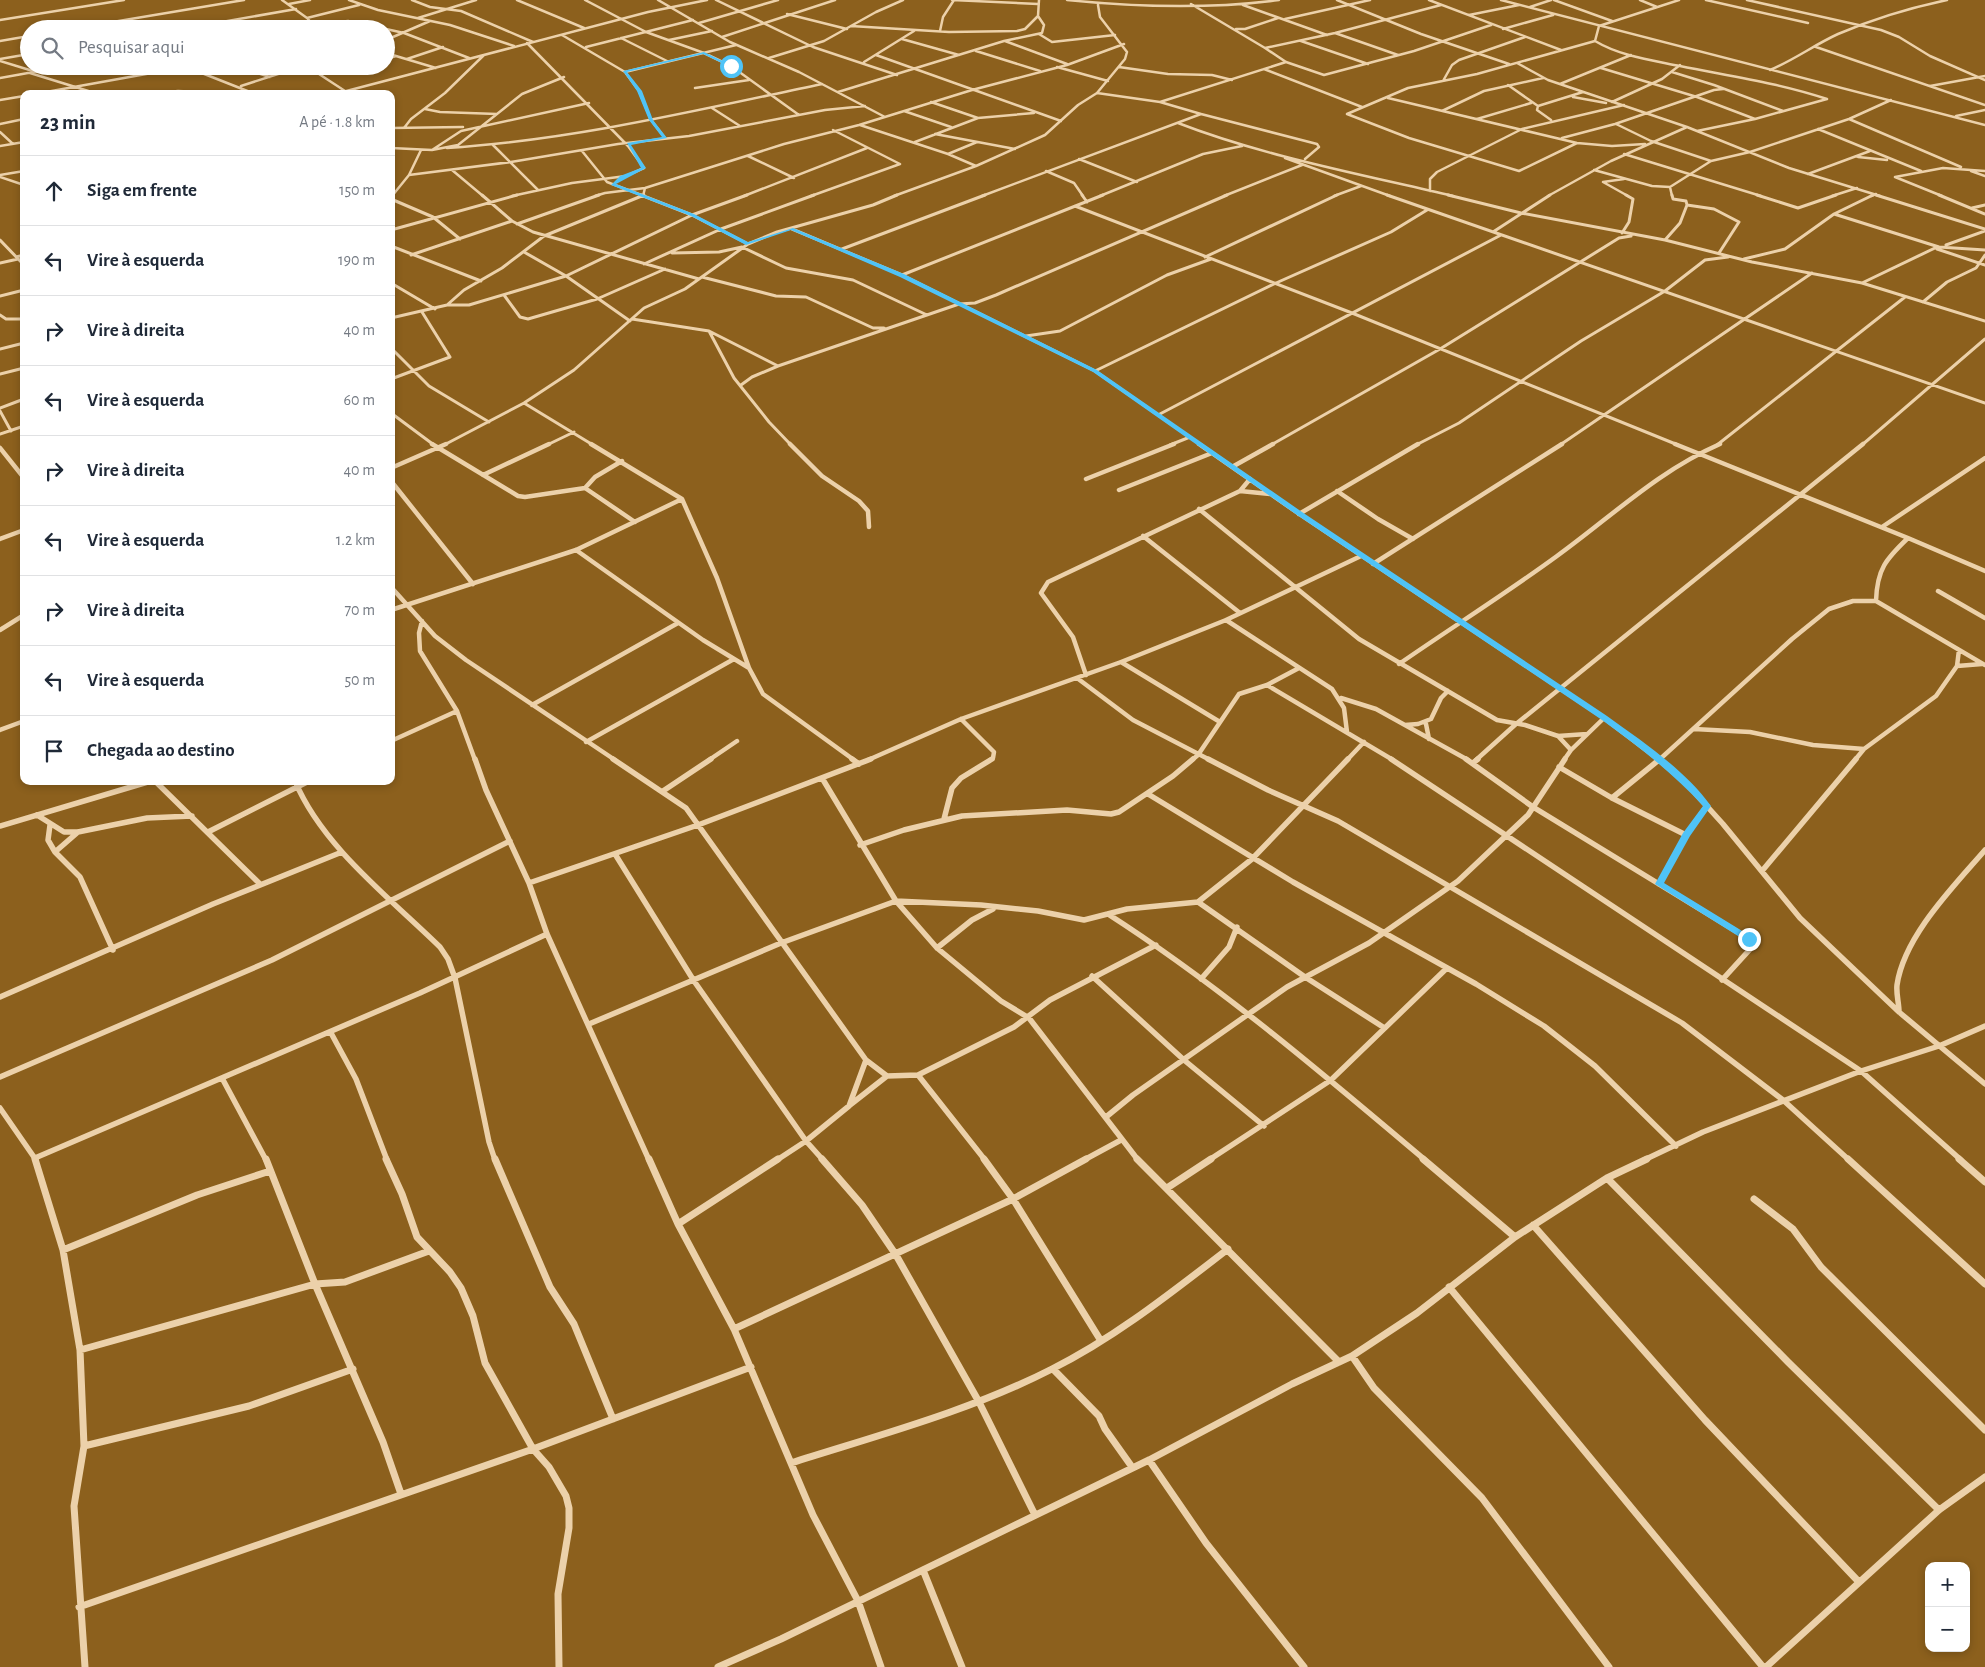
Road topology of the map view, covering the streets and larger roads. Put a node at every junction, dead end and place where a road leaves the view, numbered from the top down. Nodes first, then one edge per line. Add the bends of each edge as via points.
1 (124, 0) edge
2 (244, 0) edge
3 (282, 0) edge
4 (310, 0) edge
5 (349, 0) edge
6 (412, 0) edge
7 (461, 0) edge
8 (476, 0) edge
9 (517, 0) edge
10 (585, 0) edge
11 (658, 0) edge
12 (689, 0) edge
13 (707, 0) edge
14 (716, 0) edge
15 (778, 0) edge
16 (834, 0) edge
17 (903, 0) edge
18 (953, 0) edge
19 (965, 0) edge
20 (1038, 0) edge
21 (1067, 0) edge
22 (1150, 0) edge
23 (1213, 0) edge
24 (1247, 0) edge
25 (1280, 0) edge
26 (1337, 0) edge
27 (1370, 0) edge
28 (1429, 0) edge
29 (1501, 0) edge
30 (1552, 0) edge
31 (1640, 0) edge
32 (1678, 0) edge
33 (1706, 0) edge
34 (1747, 0) edge
35 (1944, 0) edge
36 (466, 2) junction
37 (695, 3) junction
38 (1255, 3) junction
39 (289, 4) junction
40 (1038, 4) junction
41 (1098, 4) junction
42 (1160, 4) junction
43 (1191, 4) junction
44 (1218, 4) junction
45 (1240, 4) junction
46 (360, 5) junction
47 (1351, 5) junction
48 (1441, 5) junction
49 (1520, 5) junction
50 (1657, 7) junction
51 (1738, 7) junction
52 (671, 8) junction
53 (1432, 8) junction
54 (1529, 8) junction
55 (296, 9) junction
56 (443, 9) junction
57 (1452, 9) junction
58 (741, 11) junction
59 (787, 14) junction
60 (1555, 15) junction
61 (1038, 16) junction
62 (1468, 16) junction
63 (307, 18) joint
64 (418, 18) junction
65 (1278, 18) junction
66 (620, 19) junction
67 (1284, 19) junction
68 (1388, 19) junction
69 (0, 20) edge
70 (125, 20) edge
71 (233, 20) edge
72 (693, 20) junction
73 (430, 21) junction
74 (1613, 21) junction
75 (763, 22) junction
76 (699, 23) junction
77 (1808, 24) dead end
78 (1491, 25) junction
79 (1863, 25) junction
80 (851, 26) junction
81 (1599, 26) junction
82 (585, 29) junction
83 (847, 29) junction
84 (1235, 29) junction
85 (1245, 29) junction
86 (1503, 29) junction
87 (395, 31) edge
88 (712, 31) junction
89 (915, 31) junction
90 (940, 31) junction
91 (646, 32) junction
92 (404, 33) junction
93 (1241, 33) junction
94 (1335, 33) junction
95 (1039, 34) junction
96 (1115, 34) junction
97 (562, 35) junction
98 (1327, 35) junction
99 (395, 36) edge
100 (722, 37) junction
101 (1525, 37) junction
102 (20, 38) edge
103 (621, 38) junction
104 (902, 39) junction
105 (669, 40) junction
106 (0, 41) edge
107 (1004, 41) junction
108 (1301, 41) junction
109 (1443, 41) junction
110 (1595, 41) junction
111 (533, 42) junction
112 (527, 43) junction
113 (1124, 44) junction
114 (736, 45) junction
115 (515, 46) junction
116 (810, 46) junction
117 (443, 47) junction
118 (586, 47) junction
119 (1816, 47) junction
120 (1265, 48) junction
121 (1562, 50) junction
122 (976, 51) junction
123 (704, 53) junction
124 (1480, 53) junction
125 (484, 54) junction
126 (876, 55) junction
127 (1399, 55) junction
128 (1631, 55) junction
129 (20, 56) edge
130 (396, 56) edge
131 (960, 56) junction
132 (470, 58) junction
133 (769, 58) junction
134 (407, 59) junction
135 (0, 60) edge
136 (668, 61) junction
137 (864, 62) junction
138 (1286, 62) junction
139 (1517, 63) junction
140 (1067, 64) junction
141 (1369, 64) junction
142 (1509, 64) junction
143 (1680, 65) junction
144 (20, 67) edge
145 (1056, 67) junction
146 (1119, 67) junction
147 (436, 68) junction
148 (1601, 68) junction
149 (917, 69) junction
150 (1264, 70) junction
151 (1040, 71) junction
152 (1769, 71) junction
153 (625, 72) junction
154 (1672, 72) junction
155 (20, 75) edge
156 (39, 75) edge
157 (137, 75) edge
158 (210, 75) edge
159 (264, 75) edge
160 (276, 75) edge
161 (321, 75) edge
162 (897, 75) junction
163 (44, 76) joint
164 (564, 76) junction
165 (1985, 76) edge
166 (270, 77) junction
167 (1978, 77) junction
168 (0, 78) edge
169 (1543, 78) junction
170 (749, 80) junction
171 (1233, 80) junction
172 (1985, 80) edge
173 (1444, 81) junction
174 (1108, 82) junction
175 (822, 84) junction
176 (1559, 84) junction
177 (1651, 84) junction
178 (1508, 85) junction
179 (78, 86) junction
180 (241, 86) junction
181 (1718, 86) junction
182 (1930, 86) junction
183 (694, 88) dead end
184 (1723, 89) junction
185 (56, 90) edge
186 (88, 90) edge
187 (248, 90) edge
188 (343, 90) edge
189 (349, 90) edge
190 (972, 90) junction
191 (1714, 90) junction
192 (838, 92) junction
193 (1583, 92) junction
194 (1098, 93) junction
195 (1706, 93) junction
196 (774, 95) junction
197 (20, 97) edge
198 (1572, 97) junction
199 (1697, 97) junction
200 (1387, 98) junction
201 (0, 100) edge
202 (1891, 100) junction
203 (930, 102) junction
204 (1160, 102) junction
205 (1612, 102) junction
206 (1713, 102) junction
207 (589, 103) junction
208 (859, 103) junction
209 (1531, 103) junction
210 (1985, 105) edge
211 (851, 106) junction
212 (865, 106) junction
213 (1538, 106) junction
214 (1622, 106) junction
215 (1362, 107) junction
216 (712, 108) junction
217 (425, 109) junction
218 (1985, 110) edge
219 (903, 111) junction
220 (1442, 111) junction
221 (1783, 111) junction
222 (1040, 113) junction
223 (1647, 113) junction
224 (497, 114) junction
225 (1201, 114) junction
226 (799, 115) junction
227 (885, 116) junction
228 (1067, 116) junction
229 (1052, 117) junction
230 (1953, 117) junction
231 (978, 118) junction
232 (1477, 119) junction
233 (1755, 119) junction
234 (1849, 119) junction
235 (20, 120) edge
236 (651, 120) junction
237 (1552, 120) junction
238 (1061, 121) junction
239 (486, 123) junction
240 (0, 124) edge
241 (1178, 124) junction
242 (1615, 124) junction
243 (860, 125) junction
244 (1985, 125) edge
245 (740, 126) junction
246 (469, 127) junction
247 (609, 127) junction
248 (1687, 127) junction
249 (395, 128) edge
250 (404, 128) junction
251 (482, 128) junction
252 (951, 128) junction
253 (1818, 128) junction
254 (1522, 129) junction
255 (833, 130) junction
256 (1696, 131) junction
257 (0, 132) edge
258 (935, 134) junction
259 (665, 138) junction
260 (1562, 138) junction
261 (1224, 139) junction
262 (1651, 141) junction
263 (915, 142) junction
264 (977, 142) junction
265 (20, 143) edge
266 (1576, 143) junction
267 (13, 144) junction
268 (629, 144) junction
269 (1645, 144) junction
270 (493, 145) junction
271 (1248, 145) junction
272 (0, 146) edge
273 (1222, 146) junction
274 (1612, 146) junction
275 (395, 148) edge
276 (447, 148) junction
277 (867, 148) junction
278 (1015, 149) junction
279 (420, 150) junction
280 (432, 150) junction
281 (582, 151) junction
282 (1268, 151) junction
283 (1630, 151) junction
284 (1870, 151) junction
285 (1750, 152) junction
286 (948, 154) junction
287 (1624, 154) junction
288 (1862, 154) junction
289 (748, 155) junction
290 (1880, 155) junction
291 (1466, 156) junction
292 (1855, 156) junction
293 (1078, 159) junction
294 (1304, 159) junction
295 (1894, 160) junction
296 (511, 162) junction
297 (1711, 162) junction
298 (1302, 165) junction
299 (976, 166) junction
300 (1964, 168) junction
301 (452, 170) junction
302 (1594, 170) junction
303 (1046, 171) junction
304 (1922, 171) junction
305 (1985, 171) edge
306 (20, 172) edge
307 (1688, 174) junction
308 (1808, 174) junction
309 (409, 175) junction
310 (0, 176) edge
311 (1985, 176) edge
312 (622, 177) junction
313 (602, 178) junction
314 (794, 178) junction
315 (7, 179) junction
316 (1627, 179) junction
317 (0, 181) edge
318 (606, 182) junction
319 (1137, 182) junction
320 (20, 183) edge
321 (612, 184) junction
322 (1362, 186) junction
323 (1670, 187) junction
324 (645, 188) junction
325 (1857, 188) junction
326 (538, 190) junction
327 (628, 190) junction
328 (1430, 191) junction
329 (395, 193) edge
330 (605, 193) junction
331 (1876, 194) junction
332 (644, 196) junction
333 (395, 200) edge
334 (1086, 202) junction
335 (492, 203) junction
336 (1985, 204) edge
337 (1687, 205) junction
338 (1075, 206) junction
339 (1971, 208) junction
340 (1427, 210) junction
341 (1520, 213) junction
342 (1834, 214) junction
343 (1985, 214) edge
344 (692, 215) junction
345 (433, 218) junction
346 (512, 221) junction
347 (517, 224) junction
348 (395, 229) edge
349 (792, 229) junction
350 (722, 230) junction
351 (1985, 230) edge
352 (1143, 232) junction
353 (1493, 232) junction
354 (1617, 232) junction
355 (1622, 233) junction
356 (1501, 235) junction
357 (1636, 235) junction
358 (544, 236) junction
359 (1619, 238) junction
360 (460, 239) junction
361 (0, 240) edge
362 (1665, 240) junction
363 (748, 244) junction
364 (742, 247) junction
365 (1937, 247) junction
366 (395, 248) edge
367 (842, 250) junction
368 (1709, 250) junction
369 (1985, 250) edge
370 (524, 252) junction
371 (669, 252) junction
372 (1719, 253) junction
373 (411, 255) junction
374 (1985, 255) edge
375 (612, 256) junction
376 (1731, 256) junction
377 (20, 257) edge
378 (1205, 257) junction
379 (17, 258) junction
380 (1211, 259) junction
381 (1743, 259) junction
382 (1705, 260) junction
383 (20, 261) edge
384 (1581, 262) junction
385 (0, 263) edge
386 (644, 264) junction
387 (1980, 264) junction
388 (1985, 266) edge
389 (666, 269) junction
390 (1812, 273) junction
391 (566, 276) junction
392 (902, 276) junction
393 (701, 278) junction
394 (481, 281) junction
395 (1276, 283) junction
396 (1862, 283) junction
397 (395, 285) edge
398 (20, 291) edge
399 (1665, 291) junction
400 (504, 295) junction
401 (0, 296) edge
402 (1905, 297) junction
403 (597, 299) junction
404 (1923, 302) junction
405 (975, 303) junction
406 (959, 304) junction
407 (447, 305) junction
408 (435, 309) junction
409 (971, 310) junction
410 (422, 312) junction
411 (1352, 313) junction
412 (927, 315) junction
413 (0, 316) edge
414 (395, 317) edge
415 (1744, 318) junction
416 (20, 319) edge
417 (631, 320) junction
418 (1985, 321) edge
419 (897, 326) junction
420 (709, 331) junction
421 (1025, 336) junction
422 (1985, 339) edge
423 (20, 344) edge
424 (0, 349) edge
425 (1440, 349) junction
426 (395, 352) edge
427 (1835, 352) junction
428 (778, 366) junction
429 (20, 369) edge
430 (411, 370) junction
431 (1095, 371) junction
432 (0, 374) edge
433 (395, 377) edge
434 (1521, 382) junction
435 (741, 385) junction
436 (1934, 385) junction
437 (20, 401) edge
438 (524, 403) junction
439 (1985, 403) edge
440 (0, 409) edge
441 (1603, 414) junction
442 (1158, 415) junction
443 (395, 417) edge
444 (489, 422) junction
445 (20, 428) edge
446 (11, 431) junction
447 (574, 432) junction
448 (0, 434) edge
449 (1190, 437) junction
450 (0, 448) edge
451 (438, 448) junction
452 (1212, 453) junction
453 (1700, 453) junction
454 (1985, 458) edge
455 (622, 460) junction
456 (395, 466) edge
457 (1232, 467) junction
458 (20, 473) edge
459 (483, 475) junction
460 (1086, 478) dead end
461 (1250, 479) junction
462 (395, 486) edge
463 (585, 488) junction
464 (1119, 490) dead end
465 (1240, 491) junction
466 (1337, 491) junction
467 (1272, 494) junction
468 (1801, 495) junction
469 (682, 499) junction
470 (1199, 510) junction
471 (1299, 514) junction
472 (635, 522) junction
473 (869, 527) dead end
474 (1882, 527) junction
475 (20, 531) edge
476 (1143, 536) junction
477 (1908, 538) junction
478 (0, 539) edge
479 (1413, 539) junction
480 (576, 550) junction
481 (1361, 556) junction
482 (1373, 564) junction
483 (1985, 571) edge
484 (473, 584) junction
485 (1295, 587) junction
486 (1938, 591) dead end
487 (395, 592) edge
488 (1876, 601) junction
489 (407, 605) junction
490 (395, 609) edge
491 (1240, 613) junction
492 (20, 618) edge
493 (1985, 618) edge
494 (1226, 620) junction
495 (422, 621) junction
496 (1460, 621) junction
497 (678, 623) junction
498 (0, 630) edge
499 (1959, 650) junction
500 (734, 659) junction
501 (1121, 662) junction
502 (1399, 664) junction
503 (1984, 664) edge
504 (1957, 666) junction
505 (749, 668) junction
506 (1299, 668) junction
507 (1086, 675) junction
508 (1077, 678) junction
509 (1268, 685) junction
510 (1562, 688) junction
511 (1448, 691) junction
512 (1341, 698) junction
513 (532, 705) junction
514 (457, 711) junction
515 (1604, 718) junction
516 (961, 719) junction
517 (20, 722) edge
518 (1220, 722) junction
519 (1426, 724) junction
520 (1516, 724) junction
521 (1405, 725) junction
522 (1694, 729) junction
523 (0, 730) edge
524 (1346, 732) junction
525 (1587, 734) junction
526 (1558, 736) junction
527 (395, 739) edge
528 (1429, 739) junction
529 (737, 740) dead end
530 (586, 742) junction
531 (1364, 742) junction
532 (1864, 749) junction
533 (1571, 750) junction
534 (1198, 755) junction
535 (1659, 760) junction
536 (1473, 763) junction
537 (859, 764) junction
538 (1559, 767) junction
539 (822, 778) junction
540 (138, 785) edge
541 (159, 785) edge
542 (295, 785) edge
543 (297, 785) edge
544 (663, 792) junction
545 (1148, 794) junction
546 (1612, 798) junction
547 (1302, 806) junction
548 (1707, 806) junction
549 (1533, 807) junction
550 (37, 816) junction
551 (192, 816) junction
552 (944, 819) junction
553 (50, 825) junction
554 (698, 825) junction
555 (0, 826) edge
556 (78, 832) junction
557 (208, 832) junction
558 (1686, 835) junction
559 (1508, 836) junction
560 (510, 841) junction
561 (860, 845) junction
562 (1985, 850) edge
563 (55, 852) junction
564 (342, 852) junction
565 (615, 854) junction
566 (1252, 859) junction
567 (1762, 871) junction
568 (529, 882) junction
569 (258, 883) junction
570 (1659, 884) junction
571 (1449, 887) junction
572 (392, 901) junction
573 (896, 901) junction
574 (1198, 902) junction
575 (993, 908) junction
576 (1108, 914) junction
577 (1237, 927) junction
578 (547, 934) junction
579 (1383, 934) junction
580 (781, 943) junction
581 (1156, 945) junction
582 (937, 948) junction
583 (112, 950) junction
584 (1447, 968) junction
585 (1092, 976) junction
586 (1305, 977) junction
587 (455, 978) junction
588 (1200, 980) junction
589 (1722, 980) junction
590 (694, 981) junction
591 (0, 997) edge
592 (1899, 1012) junction
593 (1248, 1015) junction
594 (1029, 1018) junction
595 (589, 1024) junction
596 (1985, 1026) edge
597 (1383, 1027) junction
598 (331, 1033) junction
599 (1939, 1046) junction
600 (866, 1060) junction
601 (1184, 1060) junction
602 (1861, 1071) junction
603 (918, 1075) junction
604 (0, 1076) edge
605 (887, 1076) junction
606 (222, 1078) junction
607 (1331, 1080) junction
608 (1985, 1084) edge
609 (1783, 1100) junction
610 (850, 1106) junction
611 (0, 1108) edge
612 (1106, 1117) junction
613 (1264, 1126) junction
614 (1121, 1140) junction
615 (806, 1141) junction
616 (1676, 1146) junction
617 (35, 1158) junction
618 (270, 1170) junction
619 (1606, 1178) junction
620 (1985, 1182) edge
621 (1167, 1188) junction
622 (1013, 1199) junction
623 (1754, 1199) dead end
624 (678, 1224) junction
625 (1533, 1226) junction
626 (1515, 1237) junction
627 (1228, 1249) junction
628 (63, 1250) junction
629 (429, 1252) junction
630 (896, 1255) junction
631 (315, 1284) junction
632 (1985, 1284) edge
633 (1449, 1287) junction
634 (734, 1329) junction
635 (1101, 1341) junction
636 (80, 1350) junction
637 (1352, 1356) junction
638 (1339, 1362) junction
639 (751, 1367) junction
640 (353, 1369) junction
641 (1053, 1369) junction
642 (979, 1402) junction
643 (613, 1419) junction
644 (1985, 1430) edge
645 (84, 1446) junction
646 (533, 1449) junction
647 (1149, 1460) junction
648 (791, 1462) junction
649 (1132, 1467) junction
650 (1985, 1478) edge
651 (401, 1494) junction
652 (1939, 1510) junction
653 (1035, 1515) junction
654 (923, 1570) junction
655 (1858, 1581) junction
656 (858, 1601) junction
657 (80, 1607) junction
658 (85, 1667) edge
659 (559, 1667) edge
660 (718, 1667) edge
661 (881, 1667) edge
662 (962, 1667) edge
663 (1304, 1667) edge
664 (1609, 1667) edge
665 (1764, 1667) edge

1 - 69 street
2 - 70 street
3 - 39 street
4 - 39 street
5 - 46 street
6 - 56 street
7 - 36 street
8 - 36 street
9 - 82 street
10 - 66 street
11 - 52 street
12 - 37 street
13 - 37 street
14 - 58 street
15 - 58 street
16 - 59 street
17 - 80 street
18 - 19 street
18 - 90 street via 943,17
19 - 40 street
20 - 40 street
21 - 41 street
22 - 42 street
23 - 44 street
24 - 38 street
25 - 38 street
26 - 47 street
27 - 47 street
28 - 48 street
29 - 49 street
30 - 54 street
30 - 74 street
31 - 50 street
32 - 50 street
33 - 51 street
34 - 51 street via 1747,4
34 - 79 street
35 - 79 street via 1900,10
36 - 56 street
37 - 52 street
38 - 45 street
39 - 55 street
40 - 61 street
41 - 42 street
41 - 96 street via 1101,18
42 - 43 street
43 - 44 street
43 - 84 street
44 - 45 street
45 - 65 street
46 - 63 street
46 - 64 street
47 - 67 street
47 - 68 street
48 - 53 street
48 - 57 street
49 - 54 street
49 - 62 street
50 - 74 street
51 - 77 street
52 - 66 street
52 - 72 street
53 - 57 street
53 - 68 street
54 - 60 street
55 - 63 street
55 - 71 street
56 - 64 street
56 - 111 street via 461,11
57 - 62 street
58 - 75 street
58 - 76 street
59 - 75 street
59 - 83 street
60 - 81 street
60 - 86 street
61 - 90 street via 1019,31
61 - 95 street via 1044,24 1044,31
62 - 78 street
64 - 73 street
65 - 67 street
65 - 85 street
66 - 82 street
66 - 91 street
67 - 98 street
68 - 94 street
68 - 109 street
72 - 76 street
72 - 91 street
73 - 92 street
73 - 115 street
74 - 81 street
75 - 100 street
75 - 116 street
76 - 88 street
78 - 86 street
78 - 109 street
79 - 119 street
79 - 167 street via 1899,37 1930,56
80 - 83 street
80 - 89 street
81 - 110 street
81 - 152 street
82 - 97 street
83 - 116 street
84 - 85 street
84 - 93 street
85 - 93 street
86 - 101 street
87 - 92 street
88 - 100 street
88 - 105 street
89 - 90 street
89 - 104 street
91 - 103 street
91 - 105 street
92 - 99 street
92 - 117 street
93 - 120 street
94 - 98 street
94 - 127 street
95 - 96 street via 1052,42
95 - 107 street
96 - 113 street
97 - 111 street
97 - 118 street
98 - 108 street
100 - 114 street
101 - 121 street
101 - 124 street
102 - 106 street
103 - 118 street
103 - 136 street
104 - 126 street
104 - 131 street
105 - 123 street
107 - 122 street
107 - 140 street
108 - 120 street
108 - 141 street
109 - 124 street
109 - 127 street
110 - 121 street
110 - 128 street via 1601,47
111 - 112 street
112 - 115 street
112 - 164 street
113 - 140 street
113 - 146 street via 1127,52
114 - 123 street
114 - 133 street
115 - 125 street
116 - 133 street
116 - 137 street
117 - 132 street
117 - 134 street
118 - 153 street
119 - 152 street
119 - 182 street
120 - 138 street
121 - 139 street
122 - 131 street
122 - 151 street
123 - 136 street
123 - 170 street via 731,66
124 - 142 street
124 - 173 street via 1452,65
125 - 132 street
125 - 217 street
126 - 137 street
126 - 149 street
127 - 141 street
128 - 143 street
128 - 148 street
129 - 135 street
130 - 134 street
131 - 149 street
132 - 147 street
133 - 175 street
134 - 147 street
135 - 144 street
136 - 153 street
137 - 162 street
138 - 141 street via 1324,75
138 - 150 street
139 - 142 street
139 - 169 street
140 - 145 street
142 - 173 street
143 - 154 street
143 - 221 street via 1827,99
145 - 151 street
145 - 174 street
146 - 171 street via 1168,74 1212,75
146 - 174 street
147 - 189 street
148 - 176 street
148 - 177 street
149 - 162 street
149 - 190 street
150 - 171 street
150 - 215 street
151 - 190 street
152 - 202 street
153 - 236 street via 639,91
154 - 177 street
154 - 181 street
155 - 168 street
156 - 163 street
157 - 179 street
158 - 180 street
159 - 166 street
160 - 166 street
161 - 188 street
162 - 192 street
163 - 179 street
164 - 207 street
164 - 224 street via 522,94
165 - 167 street
166 - 180 street
167 - 172 street
167 - 182 street
169 - 176 street
169 - 178 street
170 - 183 street
170 - 196 street
171 - 204 street
173 - 200 street via 1408,88
174 - 194 street
175 - 192 street
175 - 196 street
176 - 193 street
177 - 199 street
177 - 205 street
178 - 209 street
178 - 220 street via 1484,91
179 - 185 street
179 - 186 street
180 - 187 street
181 - 184 street
181 - 191 street
182 - 210 street
184 - 191 street
184 - 221 street
190 - 203 street
190 - 222 street
191 - 195 street
192 - 208 street
193 - 198 street
193 - 205 street
194 - 204 street
194 - 228 street
195 - 199 street
195 - 206 street
196 - 216 street
196 - 226 street
197 - 201 street
198 - 213 street
198 - 214 street
199 - 206 street
199 - 223 street
200 - 215 street
200 - 220 street
202 - 230 street
202 - 234 street
203 - 219 street
203 - 231 street
204 - 225 street
205 - 214 street
206 - 233 street
207 - 247 street
207 - 251 street
208 - 211 street
208 - 212 street
209 - 213 street
209 - 232 street
211 - 212 street
211 - 226 street
212 - 227 street
213 - 237 street via 1537,110 1542,115
214 - 223 street
214 - 237 street
215 - 291 street via 1347,114
216 - 236 street
216 - 245 street
217 - 224 street
217 - 250 street
218 - 230 street
219 - 227 street
219 - 252 street
220 - 232 street
221 - 233 street
222 - 229 street
222 - 231 street
223 - 242 street
223 - 248 street
224 - 239 street
225 - 241 street
225 - 294 street via 1316,144 1319,147
226 - 245 street
227 - 243 street
228 - 229 street
228 - 238 street
229 - 238 street
230 - 244 street
231 - 252 street
232 - 254 street
233 - 256 street
234 - 253 street
234 - 300 street
235 - 240 street
236 - 247 street
236 - 259 street
237 - 254 street
238 - 278 street via 1045,135
239 - 246 street
239 - 251 street
241 - 261 street
241 - 293 street
242 - 260 street
242 - 262 street
243 - 255 street
243 - 263 street
245 - 259 street
246 - 250 street
246 - 251 street
246 - 280 street via 451,135
247 - 268 street
247 - 270 street
248 - 256 street
248 - 262 street
249 - 250 street
251 - 276 street via 458,145
252 - 258 street
253 - 284 street
253 - 285 street
254 - 260 street
254 - 291 street
255 - 277 street
255 - 289 street
256 - 285 street
257 - 267 street
258 - 263 street
258 - 264 street
259 - 268 street
260 - 266 street
261 - 271 street
261 - 273 street
262 - 269 street
262 - 297 street
263 - 286 street
264 - 278 street
264 - 286 street
265 - 267 street
266 - 274 street
266 - 291 street via 1519,171
267 - 272 street
268 - 281 street
268 - 312 street via 644,168
269 - 274 street
269 - 283 street
270 - 276 street
270 - 296 street
271 - 273 street
271 - 282 street
273 - 319 street
274 - 283 street
275 - 279 street
276 - 280 street
277 - 314 street
277 - 350 street via 900,164
278 - 299 street
279 - 280 street
279 - 309 street
281 - 296 street
281 - 313 street
282 - 294 street
282 - 298 street
283 - 287 street
284 - 288 street
284 - 290 street
285 - 297 street
285 - 308 street
286 - 299 street
287 - 302 street
287 - 307 street
288 - 290 street
288 - 292 street
289 - 314 street
289 - 324 street
290 - 295 street
291 - 328 street via 1432,176
292 - 295 street
292 - 308 street
293 - 303 street
293 - 319 street
294 - 328 street
295 - 304 street
296 - 301 street
296 - 326 street
297 - 307 street
298 - 322 street
298 - 352 street
299 - 349 street via 873,205
300 - 304 street
300 - 305 street
300 - 311 street
301 - 309 street
301 - 335 street
302 - 316 street
302 - 341 street
303 - 334 street via 1074,183
303 - 367 street
304 - 339 street via 1895,177
306 - 310 street
307 - 323 street
307 - 325 street via 1798,208
308 - 325 street
309 - 329 street
310 - 315 street
312 - 313 street
312 - 321 street
313 - 318 street
313 - 326 street
314 - 344 street
315 - 317 street
315 - 320 street
316 - 323 street
316 - 355 street via 1603,182 1633,199 1629,222
318 - 321 street
318 - 330 street
319 - 334 street
321 - 327 street
322 - 340 street
322 - 378 street via 1322,201
323 - 337 street via 1672,198 1686,201
324 - 327 street
324 - 332 street
325 - 331 street
326 - 335 street
327 - 330 street
327 - 332 street
328 - 341 street
330 - 347 street
331 - 342 street
331 - 351 street
332 - 344 street
332 - 358 street
333 - 345 street
334 - 338 street
335 - 345 street
335 - 346 street
336 - 339 street
337 - 362 street via 1680,223
337 - 372 street via 1714,209 1739,222
338 - 352 street
338 - 392 street
339 - 343 street
340 - 353 street
340 - 395 street via 1391,232
341 - 353 street
341 - 354 street
342 - 365 street
342 - 381 street via 1785,249
344 - 350 street
344 - 375 street
345 - 348 street
345 - 360 street
346 - 347 street
346 - 360 street
347 - 358 street
349 - 363 street
349 - 367 street
350 - 363 street
350 - 371 street
351 - 365 street via 1966,240
352 - 378 street
352 - 405 street
353 - 356 street
354 - 355 street
354 - 359 street
355 - 357 street
356 - 384 street
356 - 411 street
357 - 359 street
357 - 362 street
358 - 370 street
358 - 375 street
359 - 384 street
360 - 373 street
361 - 379 street
362 - 368 street
363 - 364 street
364 - 371 street via 719,252
364 - 393 street
364 - 412 street via 786,268 853,280
365 - 369 street
365 - 387 street
365 - 396 street
366 - 373 street
367 - 392 street
368 - 372 street
368 - 382 street
370 - 391 street
370 - 394 street
371 - 386 street
372 - 376 street
373 - 394 street
374 - 387 street
375 - 386 street
375 - 391 street
376 - 381 street
376 - 382 street
377 - 379 street
378 - 380 street
379 - 383 street
379 - 385 street
380 - 395 street
380 - 421 street via 1167,274 1060,331
381 - 390 street
382 - 399 street
384 - 399 street
384 - 425 street
386 - 389 street
387 - 388 street
387 - 404 street via 1947,282
389 - 393 street
389 - 403 street
390 - 396 street
390 - 415 street
391 - 400 street
391 - 403 street
392 - 406 street
393 - 417 street via 644,308
393 - 419 street via 776,296 806,297 873,328
394 - 407 street
395 - 411 street
395 - 431 street
396 - 402 street
397 - 408 street
398 - 401 street
399 - 415 street
399 - 434 street
400 - 403 street via 520,317 528,319
400 - 407 street via 468,305
402 - 404 street
402 - 427 street
403 - 417 street
404 - 418 street
405 - 406 street
405 - 409 street
406 - 409 street
406 - 412 street
407 - 408 street
408 - 410 street
409 - 421 street
410 - 414 street
410 - 430 street via 450,357
411 - 425 street
411 - 442 street
412 - 419 street
413 - 416 street
415 - 427 street
415 - 441 street
417 - 420 street
417 - 438 street via 574,370
419 - 428 street
420 - 428 street
420 - 435 street
421 - 431 street
422 - 436 street
423 - 424 street
425 - 434 street
425 - 457 street
426 - 430 street
427 - 436 street
427 - 453 street via 1721,443
428 - 435 street
429 - 432 street
430 - 433 street
430 - 444 street via 429,386
431 - 442 street
434 - 441 street
434 - 466 street via 1459,423
435 - 473 street via 800,455 822,476 859,501 868,511
436 - 439 street
436 - 468 street
437 - 440 street
438 - 444 street
438 - 447 street
440 - 446 street
441 - 453 street
441 - 479 street
442 - 449 street
443 - 451 street
444 - 451 street
445 - 446 street
446 - 448 street
447 - 455 street
447 - 459 street
449 - 452 street
449 - 460 street
450 - 458 street
451 - 456 street
451 - 459 street
452 - 457 street
452 - 464 street
453 - 468 street
453 - 496 street via 1655,480 1557,556
454 - 474 street
455 - 463 street via 595,477
455 - 469 street
457 - 461 street
459 - 463 street via 525,497
461 - 465 street
461 - 467 street
462 - 484 street
463 - 472 street
465 - 467 street
465 - 470 street
466 - 471 street
466 - 479 street
467 - 471 street
468 - 474 street
468 - 510 street
469 - 472 street
469 - 505 street via 717,578
470 - 476 street
470 - 485 street
471 - 481 street
472 - 480 street
474 - 477 street
475 - 478 street
476 - 491 street
476 - 507 street via 1043,587 1044,597 1073,637
477 - 483 street
477 - 488 street via 1885,561 1876,578
479 - 482 street
480 - 484 street
480 - 497 street
481 - 482 street
481 - 485 street
482 - 496 street
484 - 489 street
485 - 491 street
485 - 502 street via 1359,639
486 - 493 street
487 - 489 street
488 - 499 street
488 - 522 street via 1853,601 1829,609
489 - 490 street
489 - 495 street
491 - 494 street
492 - 498 street
494 - 501 street
494 - 506 street
495 - 513 street via 435,636 466,660
495 - 514 street via 418,633 420,651
496 - 502 street
496 - 510 street
497 - 500 street
497 - 513 street
499 - 503 street
499 - 504 street
500 - 505 street
500 - 530 street
501 - 507 street
501 - 518 street
502 - 511 street
503 - 504 street
504 - 532 street via 1936,696
505 - 537 street via 763,694 778,708
506 - 509 street
506 - 512 street via 1321,680
507 - 508 street
508 - 516 street
508 - 534 street via 1133,720
509 - 518 street via 1239,694
509 - 524 street
510 - 515 street
510 - 520 street
511 - 519 street via 1437,702 1433,716
511 - 520 street via 1497,720
512 - 521 street via 1376,709
512 - 524 street via 1347,715
513 - 530 street
514 - 527 street
514 - 560 street via 486,790
515 - 525 street
515 - 535 street
516 - 537 street
516 - 552 street via 994,752 993,758 961,778 952,788
517 - 523 street
518 - 534 street
519 - 521 street
519 - 528 street
520 - 526 street
520 - 536 street
521 - 528 street
522 - 532 street via 1750,732 1813,745
522 - 535 street
524 - 531 street
525 - 526 street
525 - 533 street
526 - 533 street
528 - 536 street
529 - 544 street
530 - 544 street
531 - 547 street
531 - 559 street
532 - 567 street
533 - 538 street
534 - 545 street
534 - 547 street
535 - 546 street
535 - 548 street via 1686,782
536 - 549 street
537 - 539 street
538 - 546 street
538 - 549 street
539 - 554 street
539 - 561 street
540 - 550 street
541 - 551 street
542 - 557 street
543 - 564 street via 303,800
544 - 554 street via 686,808
545 - 552 street via 1111,814 1067,810
545 - 566 street
546 - 558 street
547 - 566 street
547 - 571 street via 1338,821
548 - 558 street
548 - 567 street
549 - 559 street
549 - 570 street
550 - 553 street
550 - 555 street
551 - 556 street via 147,818
551 - 557 street
552 - 561 street
553 - 556 street via 64,832
553 - 563 street via 48,840
554 - 565 street
554 - 580 street
556 - 563 street
557 - 569 street
558 - 570 street
559 - 571 street
559 - 589 street
560 - 568 street
560 - 572 street
561 - 573 street
562 - 592 street via 1934,912 1908,955 1897,985
563 - 583 street via 80,877
564 - 569 street
564 - 572 street
565 - 568 street
565 - 590 street
566 - 574 street
566 - 579 street
567 - 592 street via 1800,918
568 - 578 street
569 - 583 street
570 - 589 street via 1749,939 1753,946
571 - 579 street
571 - 609 street via 1682,1023
572 - 587 street via 440,947
572 - 604 street via 272,960
573 - 575 street
573 - 580 street
573 - 582 street
574 - 576 street via 1159,904
574 - 577 street
575 - 576 street via 1084,920
575 - 582 street
576 - 581 street
577 - 586 street
577 - 588 street via 1229,947
578 - 587 street
578 - 595 street
579 - 584 street
579 - 586 street via 1323,970
580 - 590 street
580 - 600 street
581 - 585 street
581 - 588 street
582 - 594 street via 974,980
583 - 591 street
584 - 597 street
584 - 616 street via 1567,1043
585 - 594 street via 1050,1000
585 - 601 street
586 - 593 street
586 - 597 street
587 - 598 street
587 - 643 street via 489,1142 499,1170 550,1287 574,1324
588 - 593 street
589 - 602 street
590 - 595 street
590 - 615 street
592 - 599 street
593 - 601 street
593 - 607 street
594 - 603 street
594 - 612 street
595 - 624 street
596 - 599 street
597 - 607 street
598 - 606 street
598 - 629 street via 356,1079 417,1237
599 - 602 street
599 - 608 street
600 - 605 street
600 - 610 street
601 - 612 street
601 - 613 street
602 - 609 street
602 - 620 street
603 - 605 street
603 - 622 street
605 - 610 street
606 - 617 street
606 - 618 street
607 - 613 street
607 - 626 street
609 - 616 street via 1702,1132
609 - 632 street
610 - 615 street
611 - 617 street
612 - 614 street
613 - 621 street
614 - 621 street
614 - 622 street
615 - 624 street
615 - 630 street via 862,1206
616 - 619 street
617 - 628 street
618 - 628 street via 196,1195
618 - 631 street
619 - 625 street
619 - 652 street
621 - 627 street
622 - 630 street
622 - 635 street
623 - 644 street via 1793,1229 1821,1267
624 - 634 street
625 - 626 street
625 - 655 street via 1705,1420
626 - 633 street
627 - 635 street via 1131,1323
627 - 638 street
628 - 636 street
629 - 631 street via 344,1282
629 - 646 street via 461,1288 485,1364
630 - 634 street
630 - 642 street
631 - 636 street
631 - 640 street
633 - 637 street
633 - 665 street
634 - 639 street
635 - 641 street
636 - 645 street
637 - 638 street
637 - 664 street via 1374,1388 1487,1505
638 - 647 street
639 - 643 street
639 - 648 street
640 - 645 street via 249,1406
640 - 651 street
641 - 642 street
641 - 649 street via 1099,1416
642 - 648 street
642 - 653 street
643 - 646 street
645 - 657 street via 74,1506
646 - 651 street
646 - 659 street via 549,1467 566,1496 569,1508 569,1528 558,1594
647 - 649 street
647 - 663 street via 1206,1543
648 - 656 street via 813,1515
649 - 653 street
650 - 652 street
651 - 657 street
652 - 655 street
653 - 654 street
654 - 656 street
654 - 662 street
655 - 665 street
656 - 660 street
656 - 661 street
657 - 658 street

